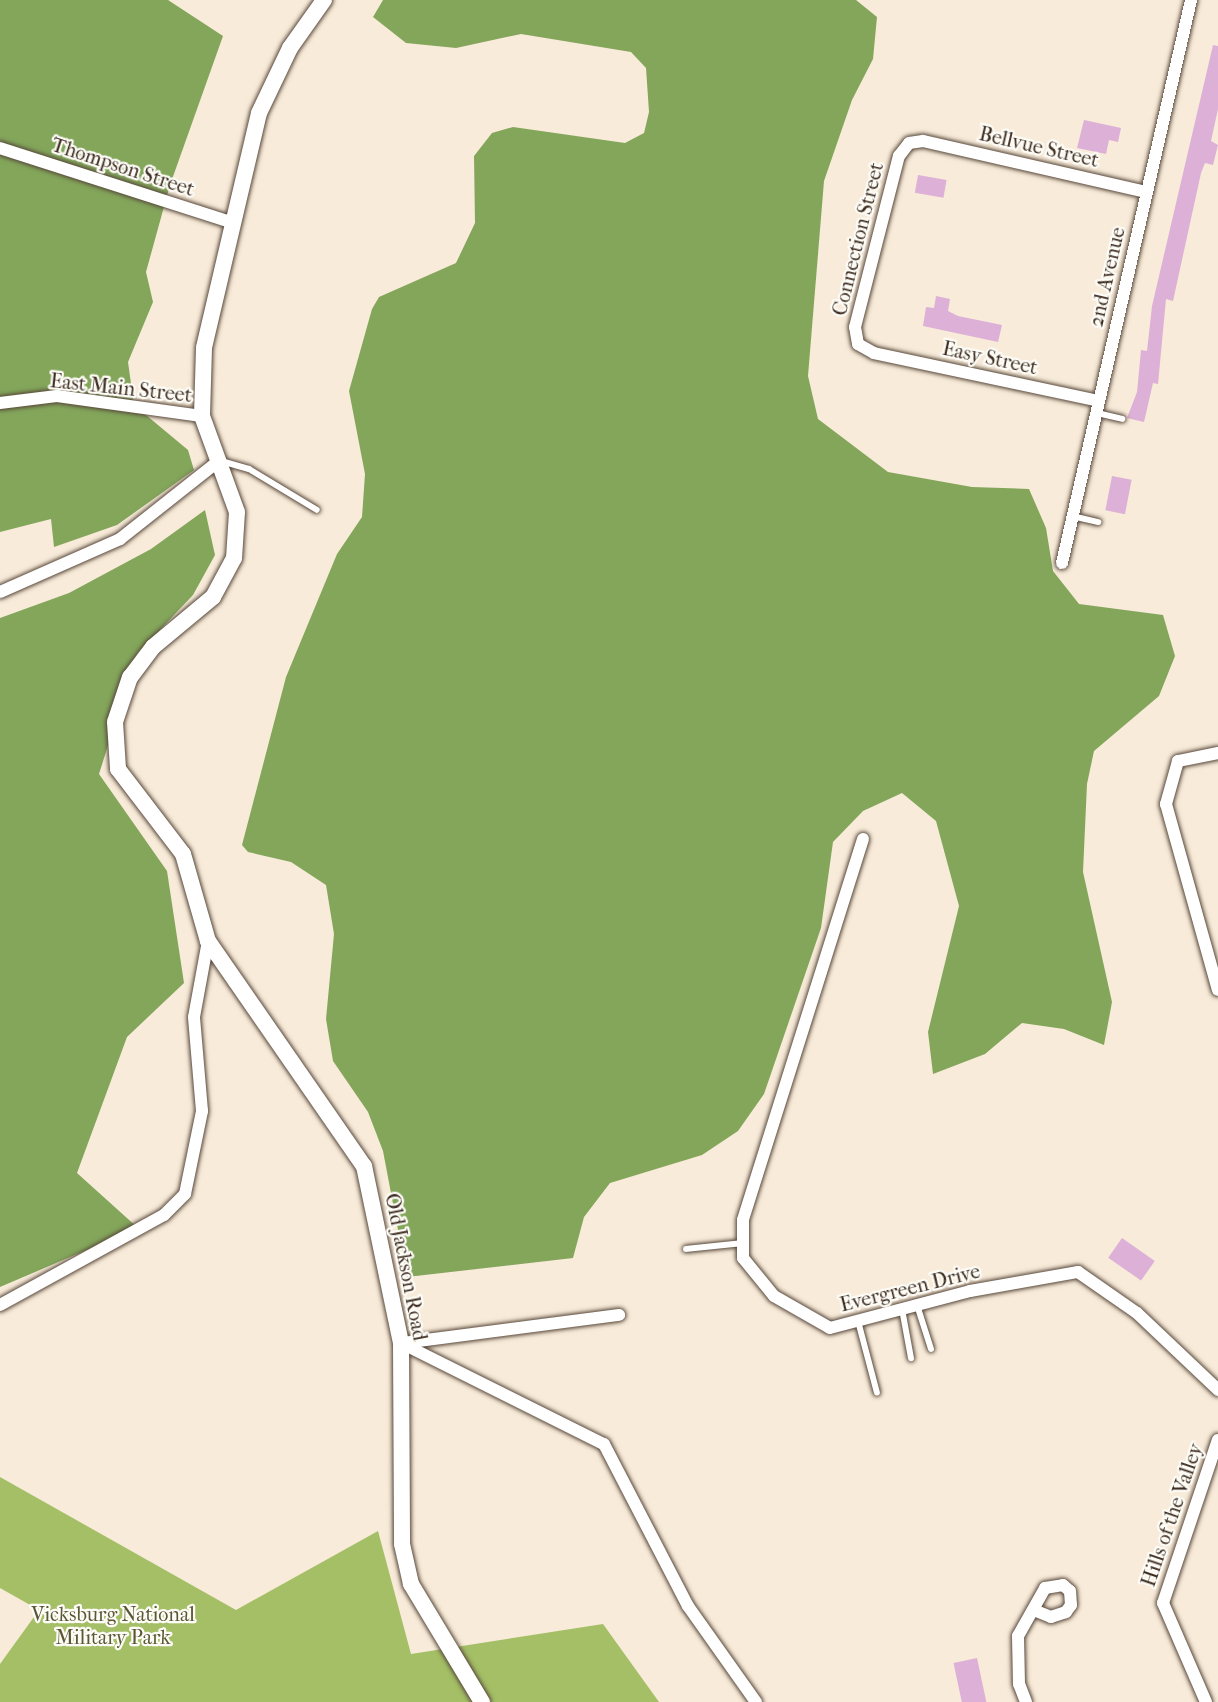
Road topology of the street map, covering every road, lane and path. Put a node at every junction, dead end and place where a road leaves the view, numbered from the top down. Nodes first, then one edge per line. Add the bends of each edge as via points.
1 (324, 0) edge
2 (1191, 0) edge
3 (923, 141) joint
4 (0, 148) edge
5 (1146, 192) junction
6 (233, 224) junction
7 (874, 352) joint
8 (0, 403) edge
9 (1097, 407) junction
10 (202, 416) junction
11 (1122, 419) dead end
12 (220, 460) junction
13 (317, 510) dead end
14 (1072, 516) junction
15 (1098, 522) dead end
16 (1062, 563) dead end
17 (0, 592) edge
18 (1218, 753) edge
19 (863, 839) dead end
20 (208, 941) junction
21 (1218, 990) edge
22 (743, 1243) junction
23 (686, 1249) dead end
24 (0, 1305) edge
25 (917, 1305) junction
26 (902, 1309) junction
27 (619, 1315) dead end
28 (858, 1321) junction
29 (401, 1343) junction
30 (931, 1349) dead end
31 (911, 1358) dead end
32 (1218, 1390) edge
33 (877, 1393) dead end
34 (1218, 1440) edge
35 (1036, 1611) dead end
36 (482, 1702) edge
37 (756, 1702) edge
38 (1026, 1702) edge
39 (1206, 1702) edge

1 - 6 street via 290,48 260,113
2 - 5 street, 2nd Avenue
3 - 5 street, Bellvue Street
3 - 7 street, Connection Street via 909,143 899,156 855,327 858,344
4 - 6 street, Thompson Street
5 - 9 street, 2nd Avenue
6 - 10 street via 204,348
7 - 9 street, Easy Street
8 - 10 street, East Main Street via 57,396
9 - 11 lane
9 - 14 street, 2nd Avenue
10 - 12 street, Old Jackson Road
12 - 13 lane via 249,469
12 - 17 street via 120,539
12 - 20 street, Old Jackson Road via 237,512 238,538 226,578 196,615 153,647 130,677 115,722 118,769 183,854
14 - 15 lane
14 - 16 street, 2nd Avenue
18 - 21 street via 1178,761 1166,804
19 - 22 street, Evergreen Drive via 742,1220
20 - 24 street via 194,1017 201,1112 185,1194 164,1215
20 - 29 street, Old Jackson Road via 364,1166
22 - 23 lane
22 - 28 street, Evergreen Drive via 743,1258 774,1296 830,1328
25 - 26 street, Evergreen Drive
25 - 30 lane
25 - 32 street, Evergreen Drive via 1078,1272 1137,1313
26 - 28 street, Evergreen Drive
26 - 31 lane
27 - 29 street
28 - 33 lane
29 - 36 street, Old Jackson Road via 402,1544 411,1584
29 - 37 street via 604,1444 688,1606
34 - 39 street, Hills of the Valley via 1162,1603
35 - 38 street via 1018,1636 1019,1684

